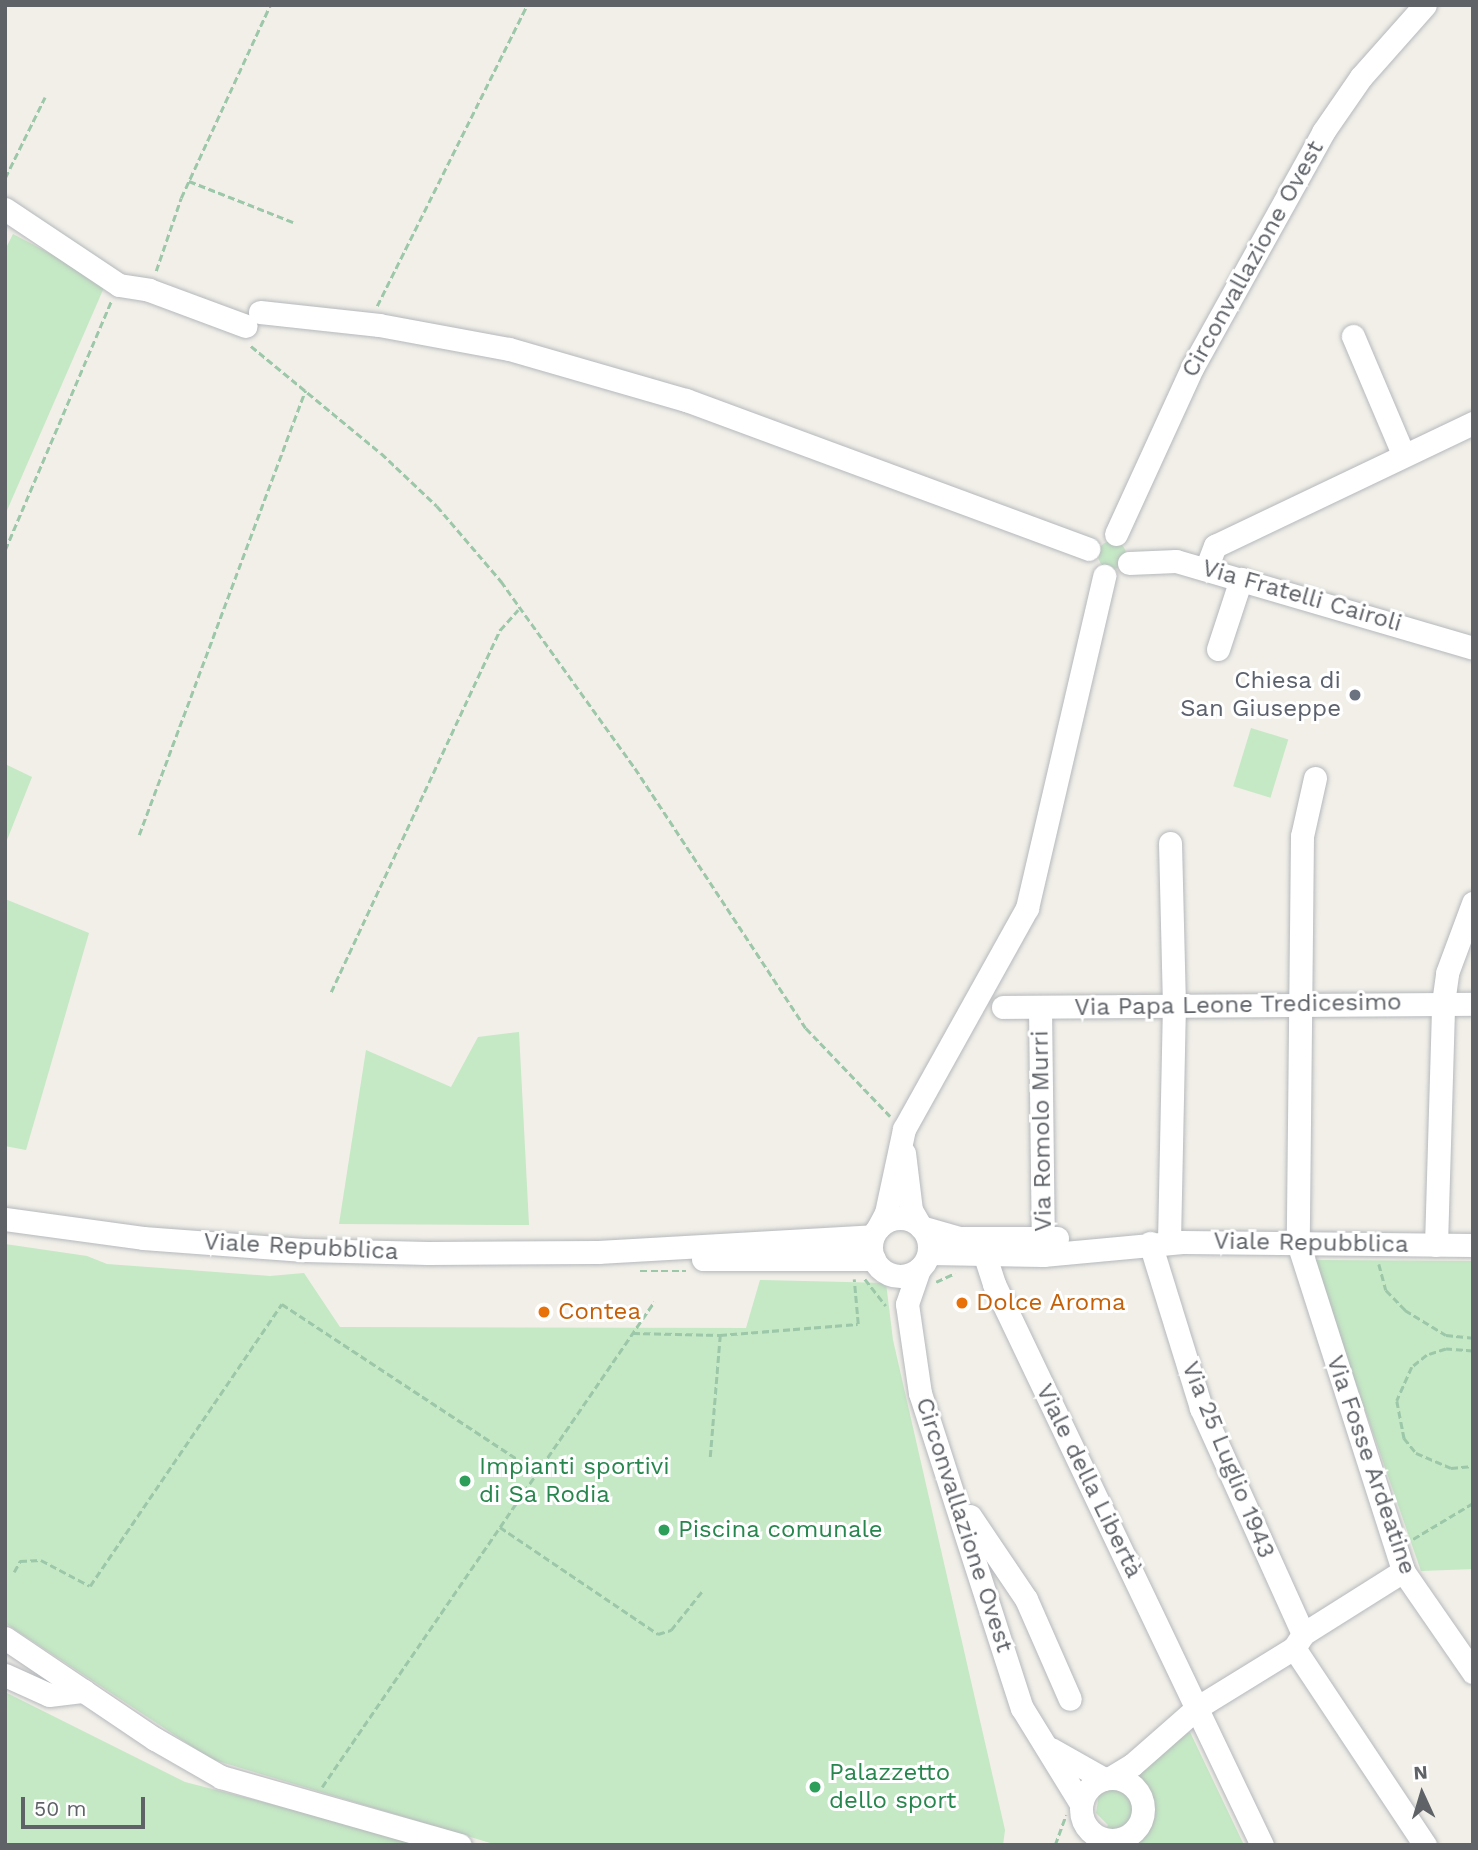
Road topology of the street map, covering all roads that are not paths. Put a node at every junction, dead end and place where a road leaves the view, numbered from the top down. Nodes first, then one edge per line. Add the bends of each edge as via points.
1 (1424, 5) edge
2 (5, 209) edge
3 (1353, 336) dead end
4 (1473, 422) edge
5 (1403, 454) junction
6 (1116, 534) junction
7 (1088, 549) junction
8 (1129, 563) junction
9 (1206, 569) junction
10 (1104, 576) junction
11 (1241, 579) junction
12 (1473, 648) edge
13 (1218, 649) dead end
14 (1315, 778) dead end
15 (1170, 843) dead end
16 (1473, 903) edge
17 (1443, 1003) junction
18 (1302, 1004) junction
19 (1473, 1004) edge
20 (1174, 1006) junction
21 (1003, 1007) dead end
22 (1041, 1007) junction
23 (903, 1134) junction
24 (5, 1219) edge
25 (921, 1227) junction
26 (876, 1232) junction
27 (1160, 1243) junction
28 (1298, 1243) junction
29 (1436, 1245) junction
30 (1473, 1245) edge
31 (1043, 1246) junction
32 (598, 1252) junction
33 (984, 1253) junction
34 (924, 1261) junction
35 (879, 1265) junction
36 (907, 1304) junction
37 (956, 1496) junction
38 (1403, 1572) junction
39 (1034, 1619) junction
40 (999, 1632) junction
41 (5, 1638) edge
42 (1298, 1641) junction
43 (1473, 1672) edge
44 (5, 1675) edge
45 (85, 1692) junction
46 (1070, 1699) dead end
47 (1198, 1707) junction
48 (1163, 1736) junction
49 (1040, 1741) junction
50 (1107, 1778) junction
51 (1139, 1794) junction
52 (1081, 1804) junction
53 (1140, 1821) junction
54 (1100, 1840) edge
55 (460, 1845) edge
56 (1150, 1845) edge
57 (1262, 1845) edge
58 (1425, 1845) edge

1 - 6 street, Circonvallazione Ovest via 1361,77 1323,132 1193,366
2 - 7 street via 119,285 253,319 379,325 509,349 686,400
3 - 5 street
4 - 5 street
5 - 9 street via 1215,546
6 - 7 street via 1096,537
6 - 8 street via 1129,548
7 - 10 street via 1092,568
8 - 9 street, Via Fratelli Cairoli via 1176,561
8 - 10 street via 1119,574
9 - 11 street, Via Fratelli Cairoli
10 - 23 street via 1027,908
11 - 12 street, Via Fratelli Cairoli
11 - 13 street
14 - 18 street, Via Fosse Ardeatine via 1303,836
15 - 20 street, Via 25 Luglio 1943
16 - 17 street via 1447,973
17 - 18 street, Via Papa Leone Tredicesimo
17 - 19 street, Via Papa Leone Tredicesimo
17 - 29 street
18 - 20 street, Via Papa Leone Tredicesimo
18 - 28 street, Via Fosse Ardeatine
20 - 22 street, Via Papa Leone Tredicesimo
20 - 27 street, Via 25 Luglio 1943
21 - 22 street, Via Papa Leone Tredicesimo
22 - 31 street, Via Romolo Murri
23 - 25 street via 911,1210
23 - 26 street
24 - 32 street, Viale Repubblica via 143,1238 304,1250
25 - 26 street via 895,1219
25 - 31 street, Viale Repubblica via 959,1238
25 - 34 street
26 - 32 street, Viale Repubblica
26 - 35 street
27 - 28 street, Viale Repubblica
27 - 31 street, Viale Repubblica
27 - 42 street, Via 25 Luglio 1943 via 1201,1408
28 - 29 street, Viale Repubblica
28 - 38 street, Via Fosse Ardeatine
29 - 30 street, Viale Repubblica
31 - 33 street, Viale Repubblica
32 - 35 street, Viale Repubblica
33 - 34 street, Viale Repubblica
33 - 47 street, Viale della Libertà via 994,1284
34 - 35 street via 901,1276
34 - 36 street, Circonvallazione Ovest
35 - 36 street, Circonvallazione Ovest
36 - 37 street, Circonvallazione Ovest via 920,1393
37 - 39 street
37 - 40 street, Circonvallazione Ovest
38 - 42 street
38 - 43 street, Via Fosse Ardeatine
39 - 40 street
39 - 46 street
40 - 49 street, Circonvallazione Ovest via 1023,1708
41 - 45 street
42 - 47 street
42 - 58 street, Via 25 Luglio 1943
44 - 45 street via 49,1695
45 - 55 street via 220,1777
47 - 48 street
47 - 57 street, Viale della Libertà
48 - 50 street via 1132,1765
48 - 51 street
49 - 50 street, Circonvallazione Ovest via 1071,1763
49 - 52 street, Circonvallazione Ovest
50 - 51 street via 1124,1780
50 - 52 street via 1086,1790
51 - 53 street
52 - 54 street
53 - 54 street via 1126,1836
53 - 56 street

